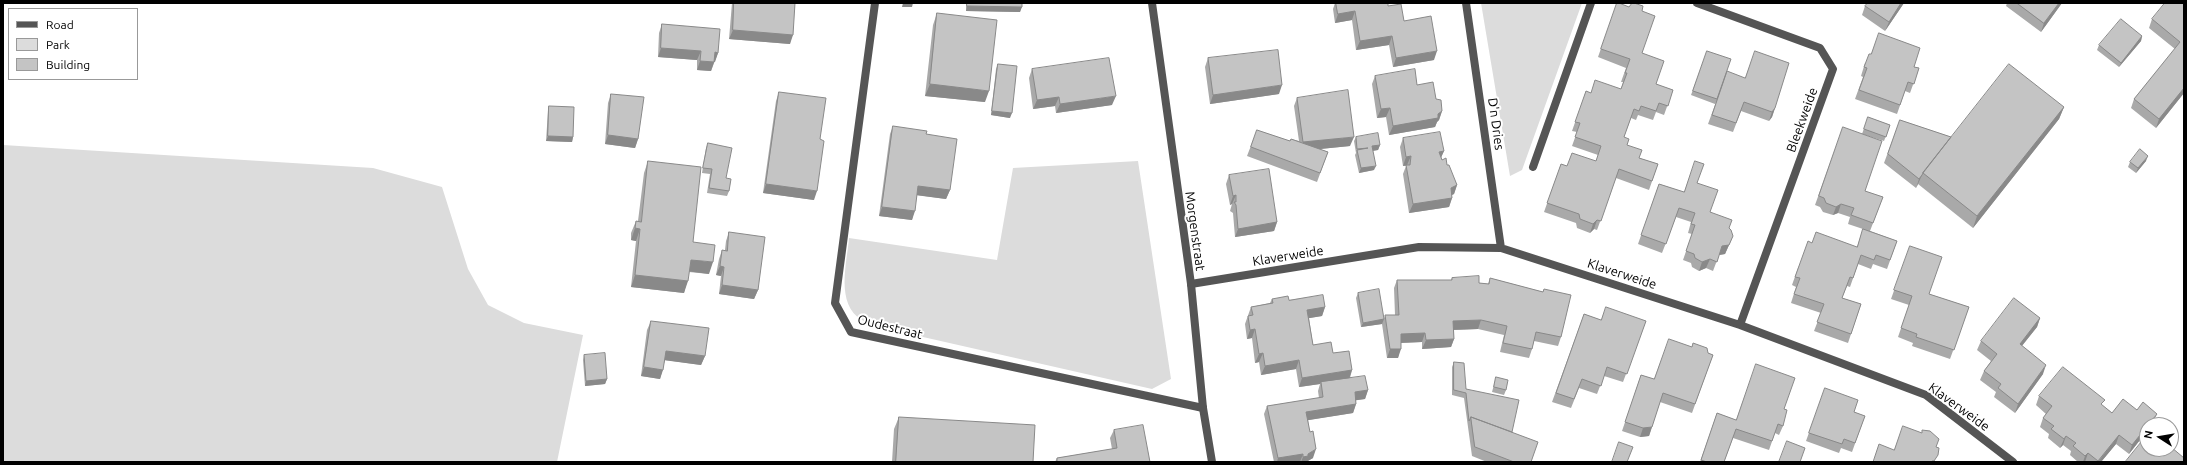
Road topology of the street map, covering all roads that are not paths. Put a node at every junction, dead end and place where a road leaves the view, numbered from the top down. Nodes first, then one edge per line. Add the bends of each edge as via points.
1 (875, 3) edge
2 (1152, 3) edge
3 (1466, 3) edge
4 (1591, 3) edge
5 (1697, 3) edge
6 (1533, 167) dead end
7 (1501, 248) junction
8 (1190, 284) junction
9 (1740, 325) junction
10 (1203, 408) junction
11 (1212, 462) edge
12 (2013, 462) edge

1 - 10 street, Oudestraat via 835,303 851,332
2 - 8 street, Morgenstraat
3 - 7 street, D'n Dries
4 - 6 street
5 - 9 street, Bleekweide via 1820,48 1833,69
7 - 8 street, Klaverweide via 1419,247
7 - 9 street, Klaverweide
8 - 10 street, Morgenstraat
9 - 12 street, Klaverweide via 1926,395
10 - 11 street, Morgenstraat

